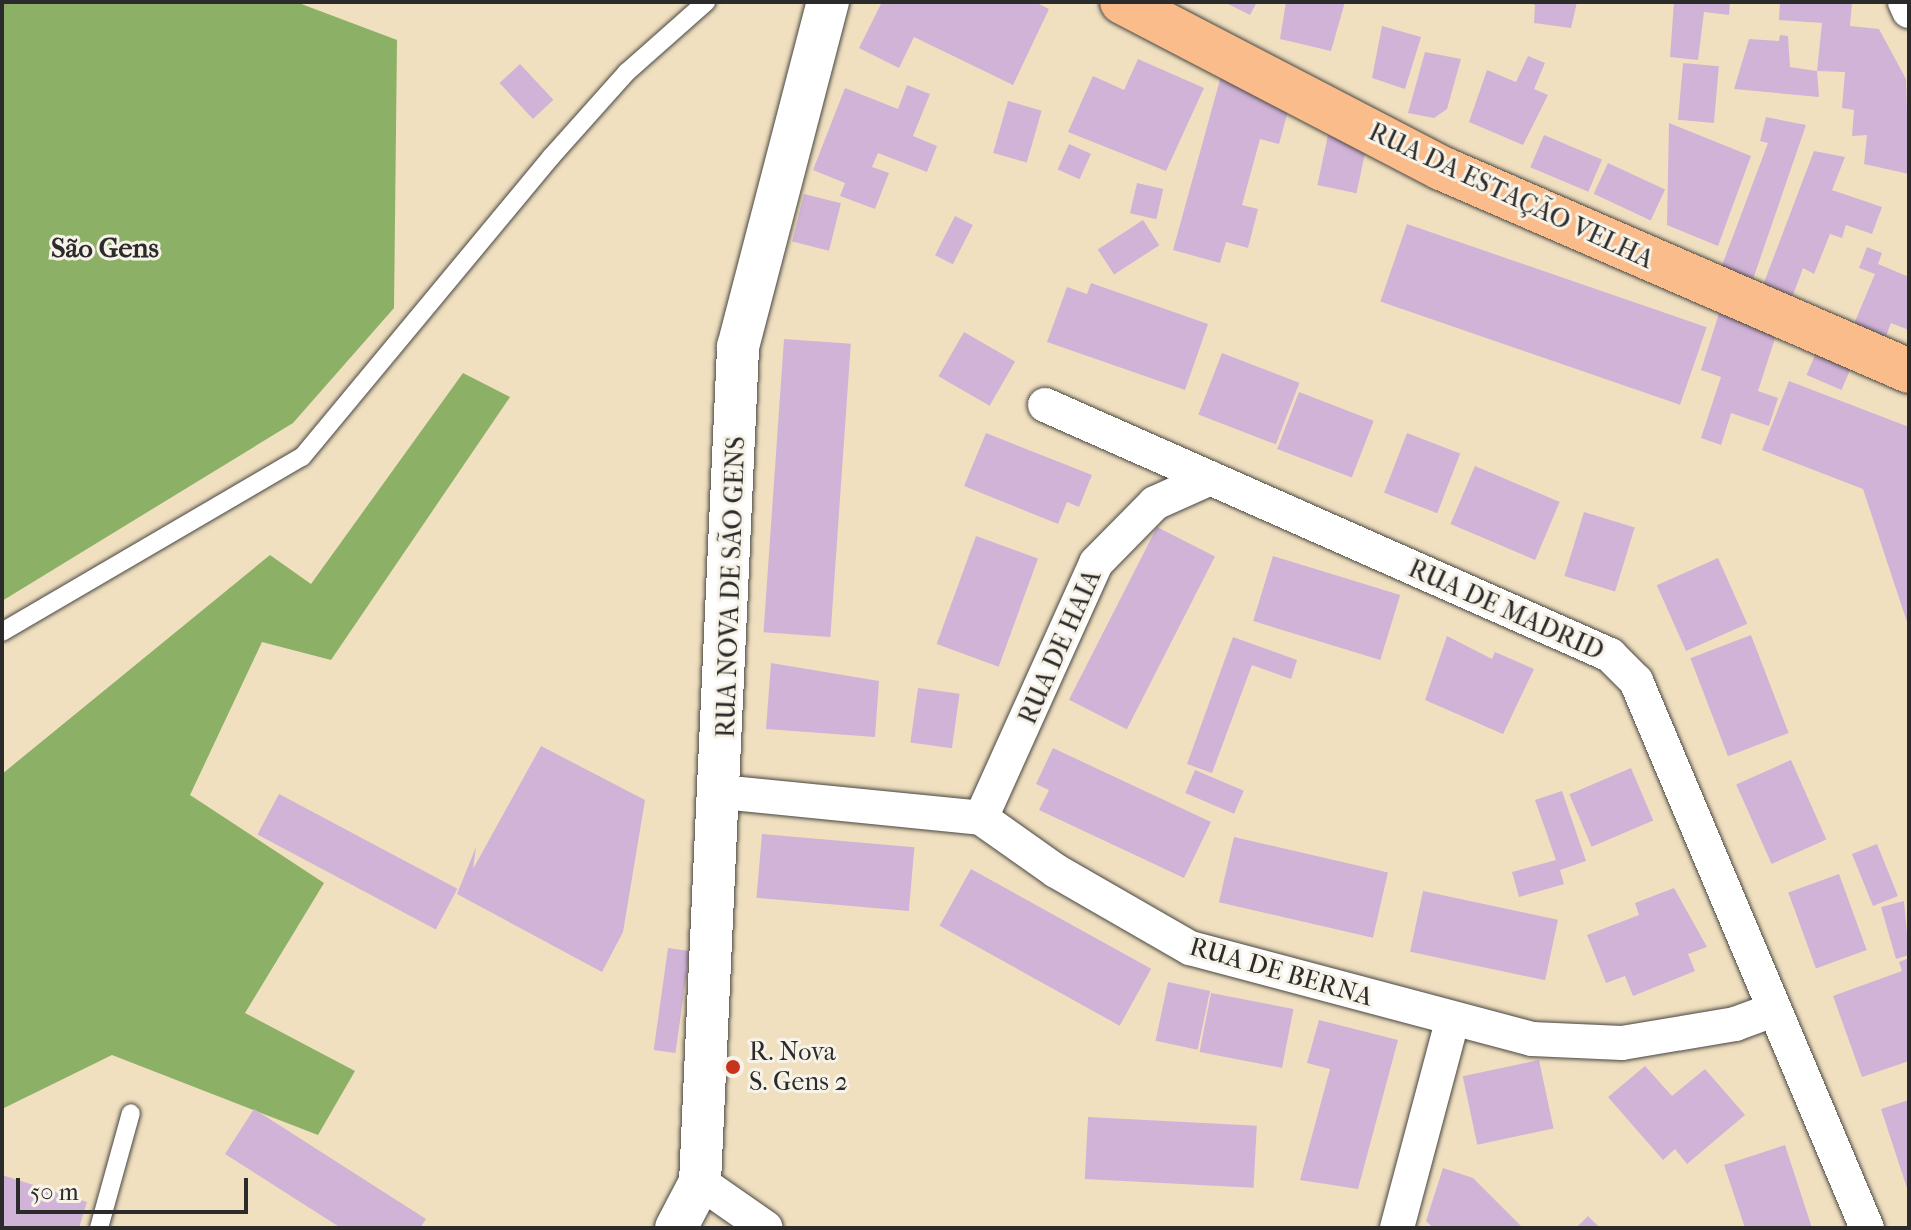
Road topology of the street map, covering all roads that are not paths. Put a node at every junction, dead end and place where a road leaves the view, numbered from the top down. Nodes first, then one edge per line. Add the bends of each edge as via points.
1 (706, 2) edge
2 (828, 2) edge
3 (1122, 2) edge
4 (1905, 2) edge
5 (1909, 11) edge
6 (1909, 371) edge
7 (1045, 405) dead end
8 (1211, 478) junction
9 (2, 632) edge
10 (722, 792) junction
11 (981, 818) junction
12 (1773, 1010) junction
13 (1452, 1021) junction
14 (131, 1113) dead end
15 (700, 1182) junction
16 (99, 1228) edge
17 (676, 1228) edge
18 (766, 1228) edge
19 (1397, 1228) edge
20 (1867, 1228) edge

1 - 9 lane via 570,135 302,457
2 - 10 street, RUA NOVA DE SÃO GENS via 738,347
3 - 6 main road, RUA DA ESTAÇÃO VELHA via 1441,168
4 - 5 street
7 - 8 street, RUA DE MADRID
8 - 11 street, RUA DE HAIA via 1155,503 1096,563
8 - 12 street, RUA DE MADRID via 1610,655 1655,712
10 - 11 street, RUA DE BERNA
10 - 15 street, RUA NOVA DE SÃO GENS
11 - 13 street, RUA DE BERNA via 1056,871 1190,948
12 - 13 street, RUA DE BERNA via 1735,1024 1622,1043 1532,1039
12 - 20 street, RUA DE MADRID
13 - 19 street
14 - 16 lane
15 - 17 street
15 - 18 street

